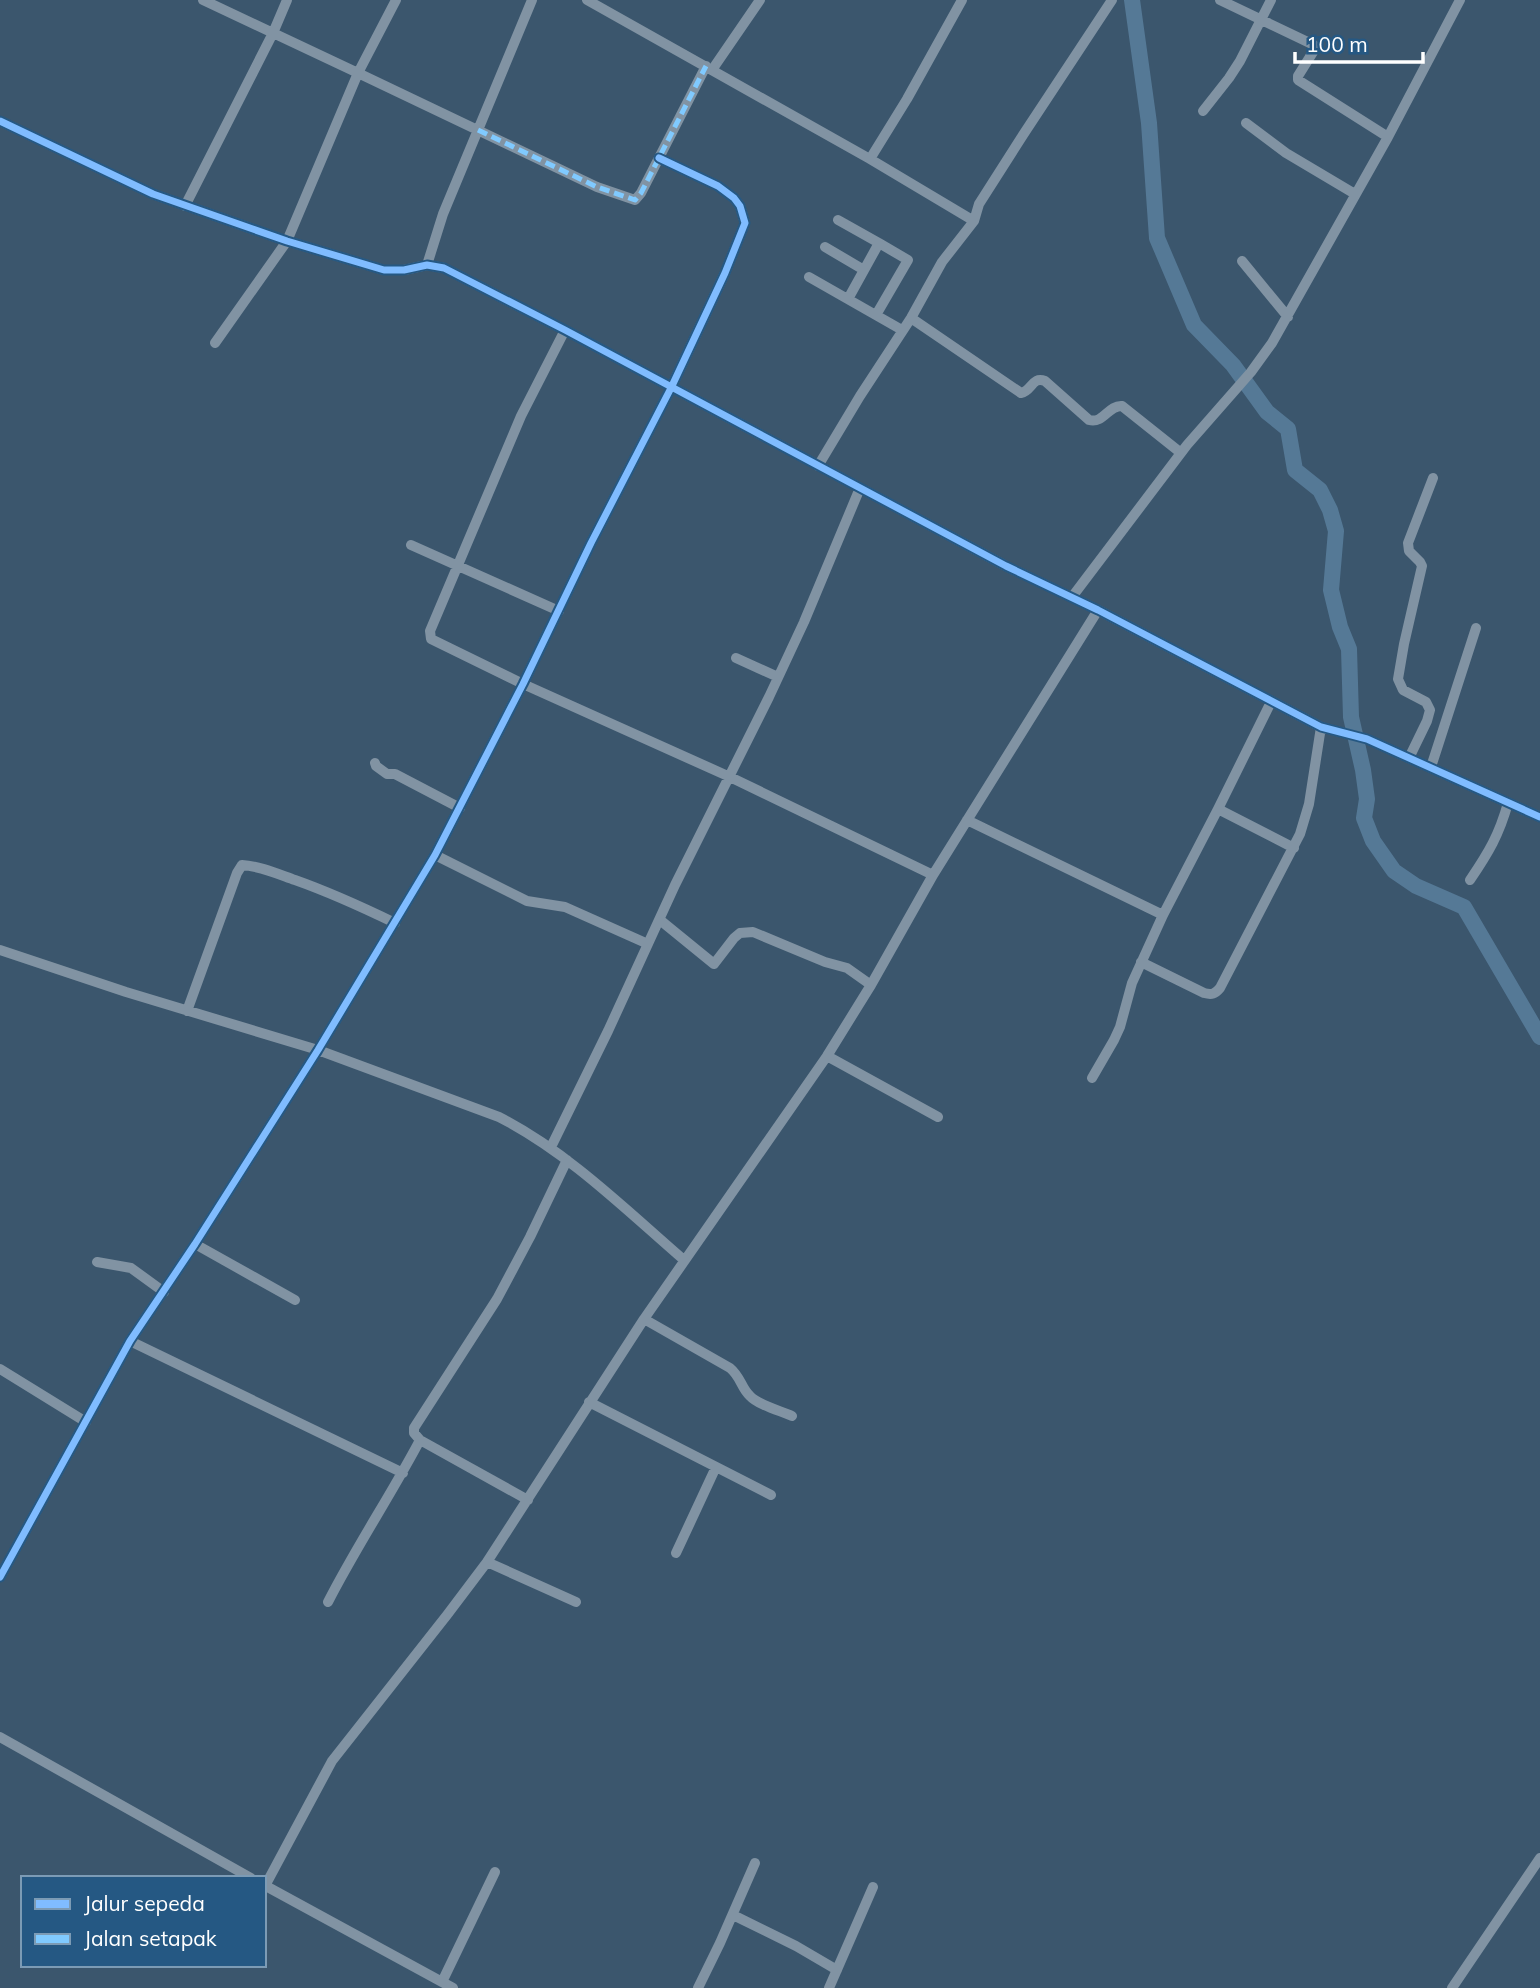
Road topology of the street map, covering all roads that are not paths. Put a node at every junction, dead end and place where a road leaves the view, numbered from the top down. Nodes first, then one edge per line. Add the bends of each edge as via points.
1 (203, 0) edge
2 (287, 0) edge
3 (396, 0) edge
4 (531, 0) edge
5 (587, 0) edge
6 (760, 0) edge
7 (962, 0) edge
8 (1112, 0) edge
9 (1220, 0) edge
10 (1271, 0) edge
11 (1460, 0) edge
12 (1261, 20) junction
13 (273, 33) junction
14 (709, 68) junction
15 (358, 73) junction
16 (1203, 111) dead end
17 (0, 121) edge
18 (1246, 123) dead end
19 (478, 130) junction
20 (1388, 136) junction
21 (659, 158) junction
22 (870, 159) junction
23 (1355, 194) junction
24 (185, 206) junction
25 (838, 220) dead end
26 (974, 220) junction
27 (287, 241) junction
28 (879, 243) junction
29 (825, 247) dead end
30 (1242, 261) dead end
31 (427, 265) junction
32 (864, 270) junction
33 (809, 276) dead end
34 (848, 299) junction
35 (876, 315) junction
36 (1288, 317) junction
37 (911, 318) junction
38 (565, 330) junction
39 (902, 330) junction
40 (215, 342) dead end
41 (671, 388) junction
42 (1181, 453) junction
43 (818, 466) junction
44 (1433, 478) dead end
45 (860, 488) junction
46 (411, 545) dead end
47 (458, 565) junction
48 (1072, 597) junction
49 (1098, 610) junction
50 (559, 611) junction
51 (1476, 628) dead end
52 (736, 658) dead end
53 (778, 677) junction
54 (523, 684) junction
55 (1271, 702) junction
56 (1321, 727) junction
57 (1409, 758) junction
58 (375, 763) dead end
59 (1431, 768) junction
60 (730, 777) junction
61 (1508, 803) junction
62 (460, 808) junction
63 (1218, 809) junction
64 (1540, 817) edge
65 (967, 820) junction
66 (1294, 848) junction
67 (435, 855) junction
68 (933, 875) junction
69 (1470, 880) dead end
70 (1163, 915) junction
71 (660, 920) junction
72 (395, 923) junction
73 (648, 944) junction
74 (0, 950) edge
75 (1141, 962) junction
76 (871, 985) junction
77 (187, 1011) junction
78 (318, 1050) junction
79 (827, 1056) junction
80 (1092, 1078) dead end
81 (938, 1117) dead end
82 (551, 1147) junction
83 (567, 1160) junction
84 (195, 1244) junction
85 (684, 1260) junction
86 (97, 1262) dead end
87 (164, 1292) junction
88 (295, 1300) dead end
89 (643, 1319) junction
90 (131, 1342) junction
91 (0, 1369) edge
92 (589, 1402) junction
93 (792, 1416) dead end
94 (86, 1422) junction
95 (420, 1440) junction
96 (716, 1467) junction
97 (403, 1473) junction
98 (771, 1495) dead end
99 (528, 1500) junction
100 (676, 1553) dead end
101 (486, 1562) junction
102 (0, 1577) edge
103 (328, 1602) dead end
104 (576, 1602) dead end
105 (0, 1737) edge
106 (1540, 1858) edge
107 (755, 1864) dead end
108 (495, 1872) dead end
109 (247, 1876) edge
110 (266, 1883) edge
111 (266, 1886) edge
112 (873, 1887) dead end
113 (733, 1915) junction
114 (837, 1970) junction
115 (442, 1982) junction
116 (453, 1988) edge
117 (698, 1988) edge
118 (830, 1988) edge
119 (1452, 1988) edge

1 - 13 street
2 - 13 street
3 - 15 street
4 - 19 street
5 - 14 street
6 - 14 street
7 - 22 street
8 - 26 street via 979,204
9 - 12 street
10 - 12 street
11 - 20 street
12 - 16 street via 1229,78
12 - 20 street via 1314,45 1298,80
13 - 15 street
13 - 24 street
14 - 21 street
14 - 22 street
15 - 19 street
15 - 27 street
17 - 24 street
18 - 23 street
19 - 21 street via 597,187 635,200
19 - 31 street
20 - 23 street
21 - 41 street via 726,191 740,206 745,223
22 - 26 street
23 - 36 street
24 - 27 street
25 - 28 street
26 - 37 street via 942,262
27 - 31 street via 384,270
27 - 40 street
28 - 32 street
28 - 35 street via 908,260
29 - 32 street
30 - 36 street
31 - 38 street via 444,268
32 - 34 street
33 - 34 street
34 - 35 street
35 - 39 street
36 - 42 street via 1251,372
37 - 39 street
37 - 42 street via 1021,393 1036,380 1045,381 1094,421 1122,406
38 - 41 street
38 - 47 street via 521,416
39 - 43 street
41 - 43 street
41 - 50 street
42 - 48 street
43 - 45 street
44 - 57 street via 1408,543 1422,566 1398,679 1403,690 1426,702 1430,710
45 - 48 street
45 - 53 street
46 - 47 street
47 - 50 street
47 - 54 street via 430,631 431,639
48 - 49 street
49 - 55 street
49 - 65 street
50 - 54 street
51 - 59 street
52 - 53 street
53 - 60 street
54 - 60 street
54 - 62 street
55 - 56 street
55 - 63 street
56 - 57 street via 1367,738
56 - 66 street via 1307,812
57 - 59 street
58 - 62 street via 387,774
59 - 61 street
60 - 68 street
60 - 71 street
61 - 64 street
61 - 69 street via 1500,830
62 - 67 street
63 - 66 street
63 - 70 street
65 - 68 street
65 - 70 street
66 - 75 street via 1216,993 1204,993
67 - 72 street
67 - 73 street via 527,901 565,907
68 - 76 street
70 - 75 street
71 - 73 street
71 - 76 street via 714,964 740,933 754,932 847,968
72 - 77 street via 319,888 242,865
72 - 78 street
73 - 82 street
74 - 77 street
75 - 80 street via 1120,1027
76 - 79 street
77 - 78 street
78 - 82 street via 499,1117
78 - 84 street
79 - 81 street
79 - 85 street
82 - 83 street
83 - 85 street
83 - 95 street via 497,1299 416,1423 414,1433
84 - 87 street
84 - 88 street
85 - 89 street
86 - 87 street via 131,1268
87 - 90 street
89 - 92 street
89 - 93 street via 730,1368 754,1399
90 - 94 street
90 - 97 street
91 - 94 street
92 - 96 street
92 - 99 street
94 - 102 street
95 - 97 street
95 - 99 street
96 - 98 street
96 - 100 street
97 - 103 street
99 - 101 street
101 - 104 street
101 - 110 street via 332,1761
105 - 109 street
106 - 119 street
107 - 113 street
108 - 115 street
111 - 115 street
112 - 114 street
113 - 114 street
113 - 117 street
114 - 118 street
115 - 116 street

